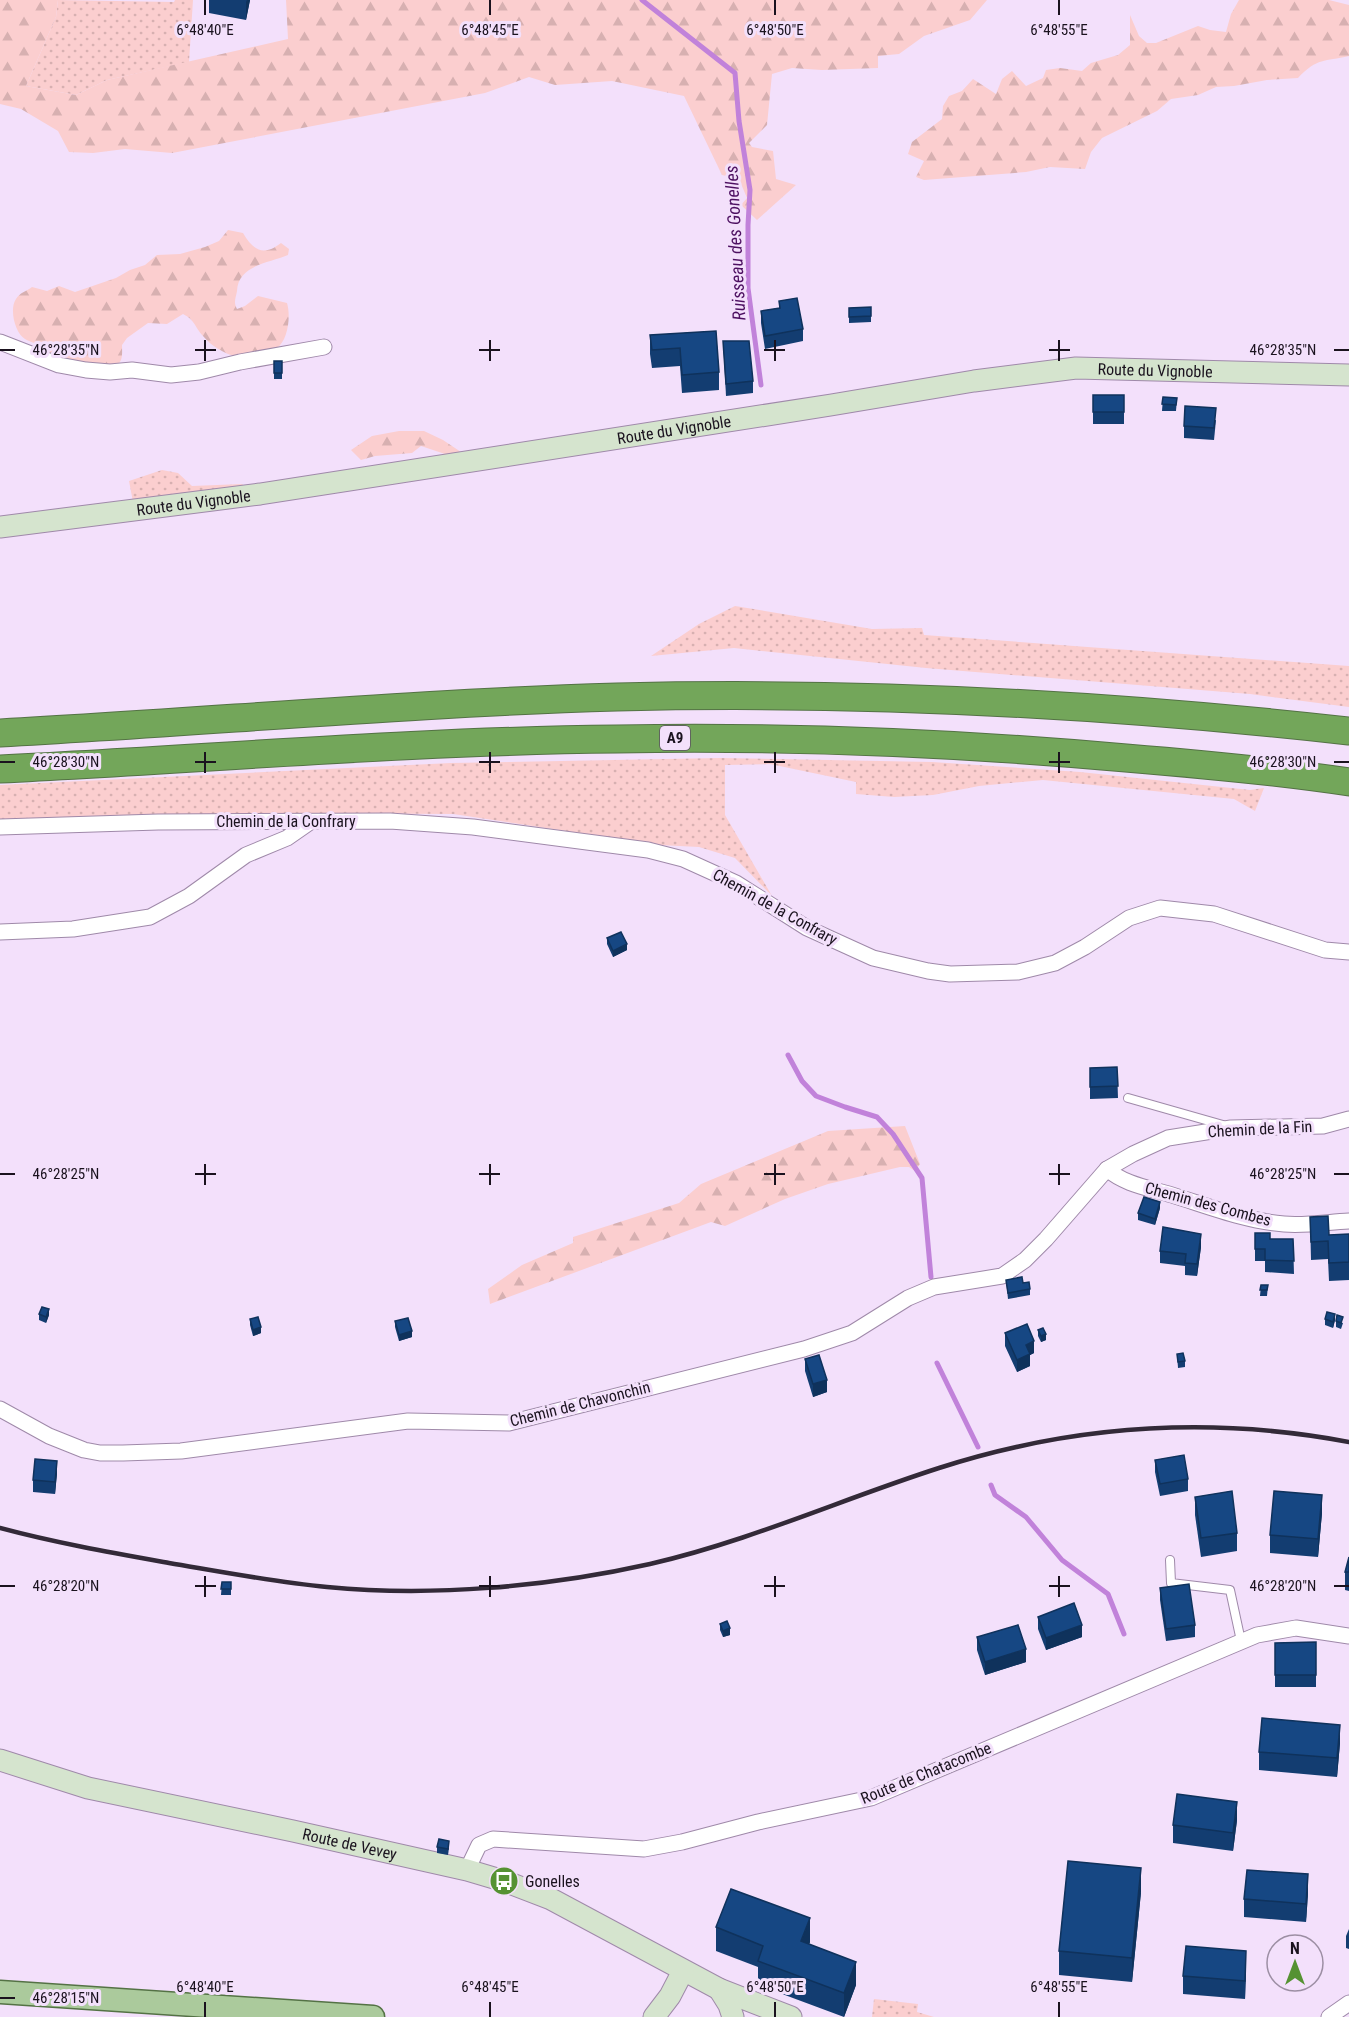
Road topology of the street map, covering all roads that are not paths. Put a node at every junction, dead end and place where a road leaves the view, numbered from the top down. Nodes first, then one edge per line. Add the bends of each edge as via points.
1 (0, 342) edge
2 (324, 347) dead end
3 (1349, 375) edge
4 (0, 527) edge
5 (1349, 731) edge
6 (0, 734) edge
7 (0, 769) edge
8 (1349, 782) edge
9 (310, 822) junction
10 (0, 828) edge
11 (0, 932) edge
12 (1349, 952) edge
13 (1128, 1098) dead end
14 (1349, 1119) edge
15 (1230, 1128) junction
16 (1107, 1169) junction
17 (1349, 1221) edge
18 (0, 1409) edge
19 (1170, 1560) dead end
20 (1349, 1636) edge
21 (1241, 1641) junction
22 (0, 1760) edge
23 (467, 1870) junction
24 (683, 1971) junction
25 (718, 1989) junction
26 (0, 1992) edge
27 (1349, 2003) edge
28 (373, 2017) edge
29 (654, 2017) edge
30 (733, 2017) edge
31 (791, 2017) edge
32 (1329, 2017) edge

1 - 2 street via 51,362 86,370 171,375
3 - 4 street, Route du Vignoble via 1076,368 260,494
5 - 6 highway via 1069,705 808,696 496,702
7 - 8 highway, A9 via 376,747 699,738 972,747 1166,761
9 - 10 street, Chemin de la Confrary
9 - 11 street via 288,838 246,855 189,896 150,917 73,929
9 - 12 street, Chemin de la Confrary via 390,821 473,827 648,850 683,859 736,883 807,928 873,958 950,974 1018,972 1055,963 1129,918 1160,908 1214,914 1325,950
13 - 15 lane
14 - 15 street, Chemin de la Fin via 1323,1126
15 - 16 street, Chemin de la Fin via 1168,1138
16 - 17 street, Chemin des Combes via 1117,1178 1230,1214 1286,1224
16 - 18 street, Chemin de Chavonchin via 1046,1239 1002,1276 934,1287 908,1298 852,1333 804,1348 509,1423 408,1421 181,1451 100,1453 68,1445
19 - 21 lane via 1171,1583 1230,1590
20 - 21 street, Route de Chatacombe via 1296,1628
21 - 23 street, Route de Chatacombe via 871,1798 644,1849 494,1839 479,1845
22 - 23 street, Route de Vevey via 88,1788
23 - 24 street, Route de Vevey via 551,1899
24 - 25 street, Route de Vevey
24 - 29 street
25 - 30 street
25 - 31 street, Route de Vevey
26 - 28 main road
27 - 32 street

